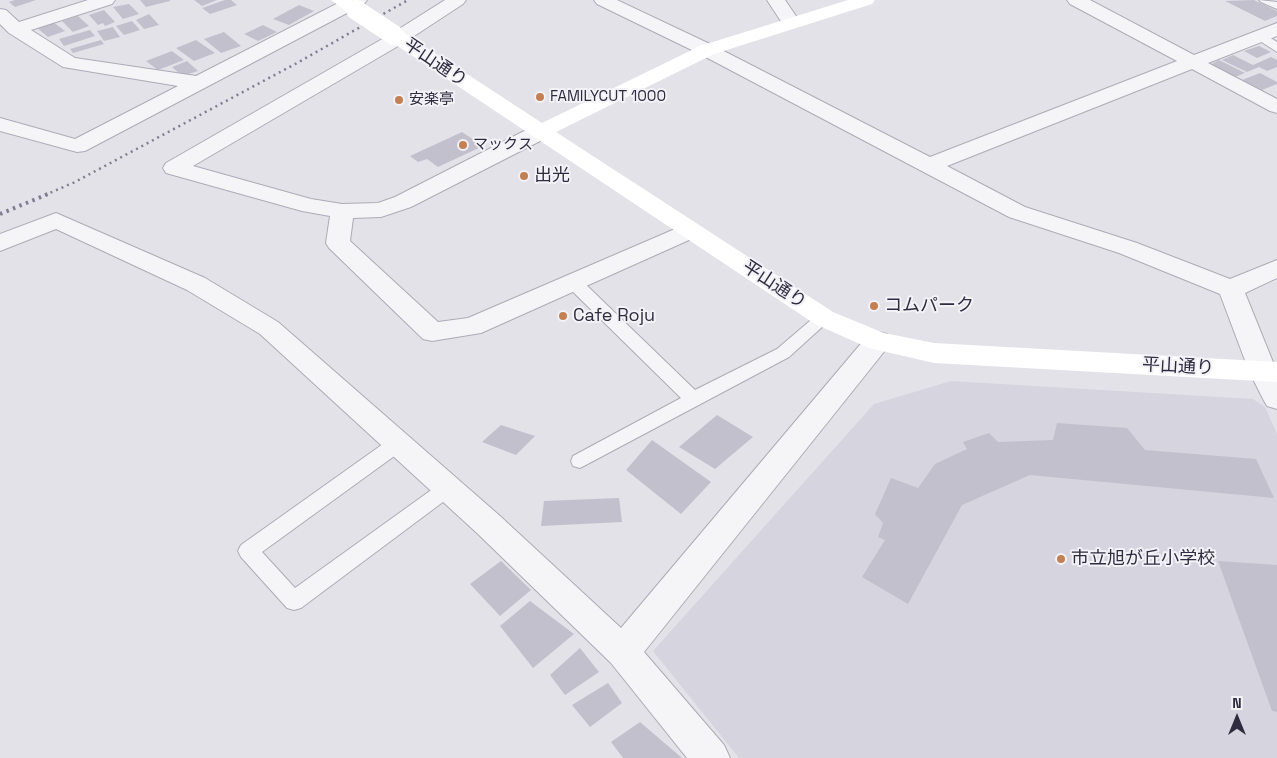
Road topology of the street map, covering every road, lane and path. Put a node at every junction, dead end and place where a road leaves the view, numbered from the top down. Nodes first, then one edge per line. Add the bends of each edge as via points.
1 (106, 0) edge
2 (457, 0) edge
3 (603, 0) edge
4 (776, 0) edge
5 (866, 0) edge
6 (1076, 0) edge
7 (1265, 0) edge
8 (351, 4) edge
9 (1277, 6) edge
10 (0, 14) edge
11 (791, 22) junction
12 (16, 29) junction
13 (1269, 32) edge
14 (396, 36) junction
15 (1277, 48) edge
16 (707, 50) junction
17 (1195, 62) junction
18 (200, 83) junction
19 (1277, 107) edge
20 (0, 124) edge
21 (540, 132) junction
22 (930, 165) junction
23 (342, 211) junction
24 (690, 231) junction
25 (0, 243) edge
26 (1277, 268) edge
27 (573, 282) junction
28 (1231, 289) junction
29 (824, 318) junction
30 (878, 341) junction
31 (1270, 371) edge
32 (693, 399) junction
33 (1277, 399) edge
34 (397, 444) junction
35 (580, 461) dead end
36 (448, 488) junction
37 (623, 652) junction
38 (711, 758) edge

1 - 12 street
2 - 14 street
3 - 16 street
4 - 11 street
5 - 11 main road
6 - 17 street
7 - 9 lane
8 - 14 main road, 平山通り, bridge
8 - 18 street
10 - 12 street
11 - 16 main road
12 - 18 street via 70,63
13 - 15 lane
13 - 17 street
14 - 21 main road, 平山通り
14 - 23 street via 174,168 310,206
16 - 21 main road
16 - 22 street
17 - 19 street
17 - 22 street
18 - 20 street via 77,146
21 - 23 street via 402,202 381,210
21 - 24 main road, 平山通り
22 - 28 street via 1017,212 1128,248
23 - 27 street via 338,243 432,332 472,327
24 - 27 street
24 - 29 main road, 平山通り
25 - 34 street via 56,220 196,284 269,328
26 - 28 street
27 - 32 lane
28 - 31 street
29 - 30 main road, 平山通り
29 - 32 lane via 783,354
30 - 31 main road, 平山通り via 934,353
30 - 37 street
31 - 33 street
32 - 35 lane
34 - 36 street
34 - 36 lane via 248,551 294,601
36 - 37 street
37 - 38 street

